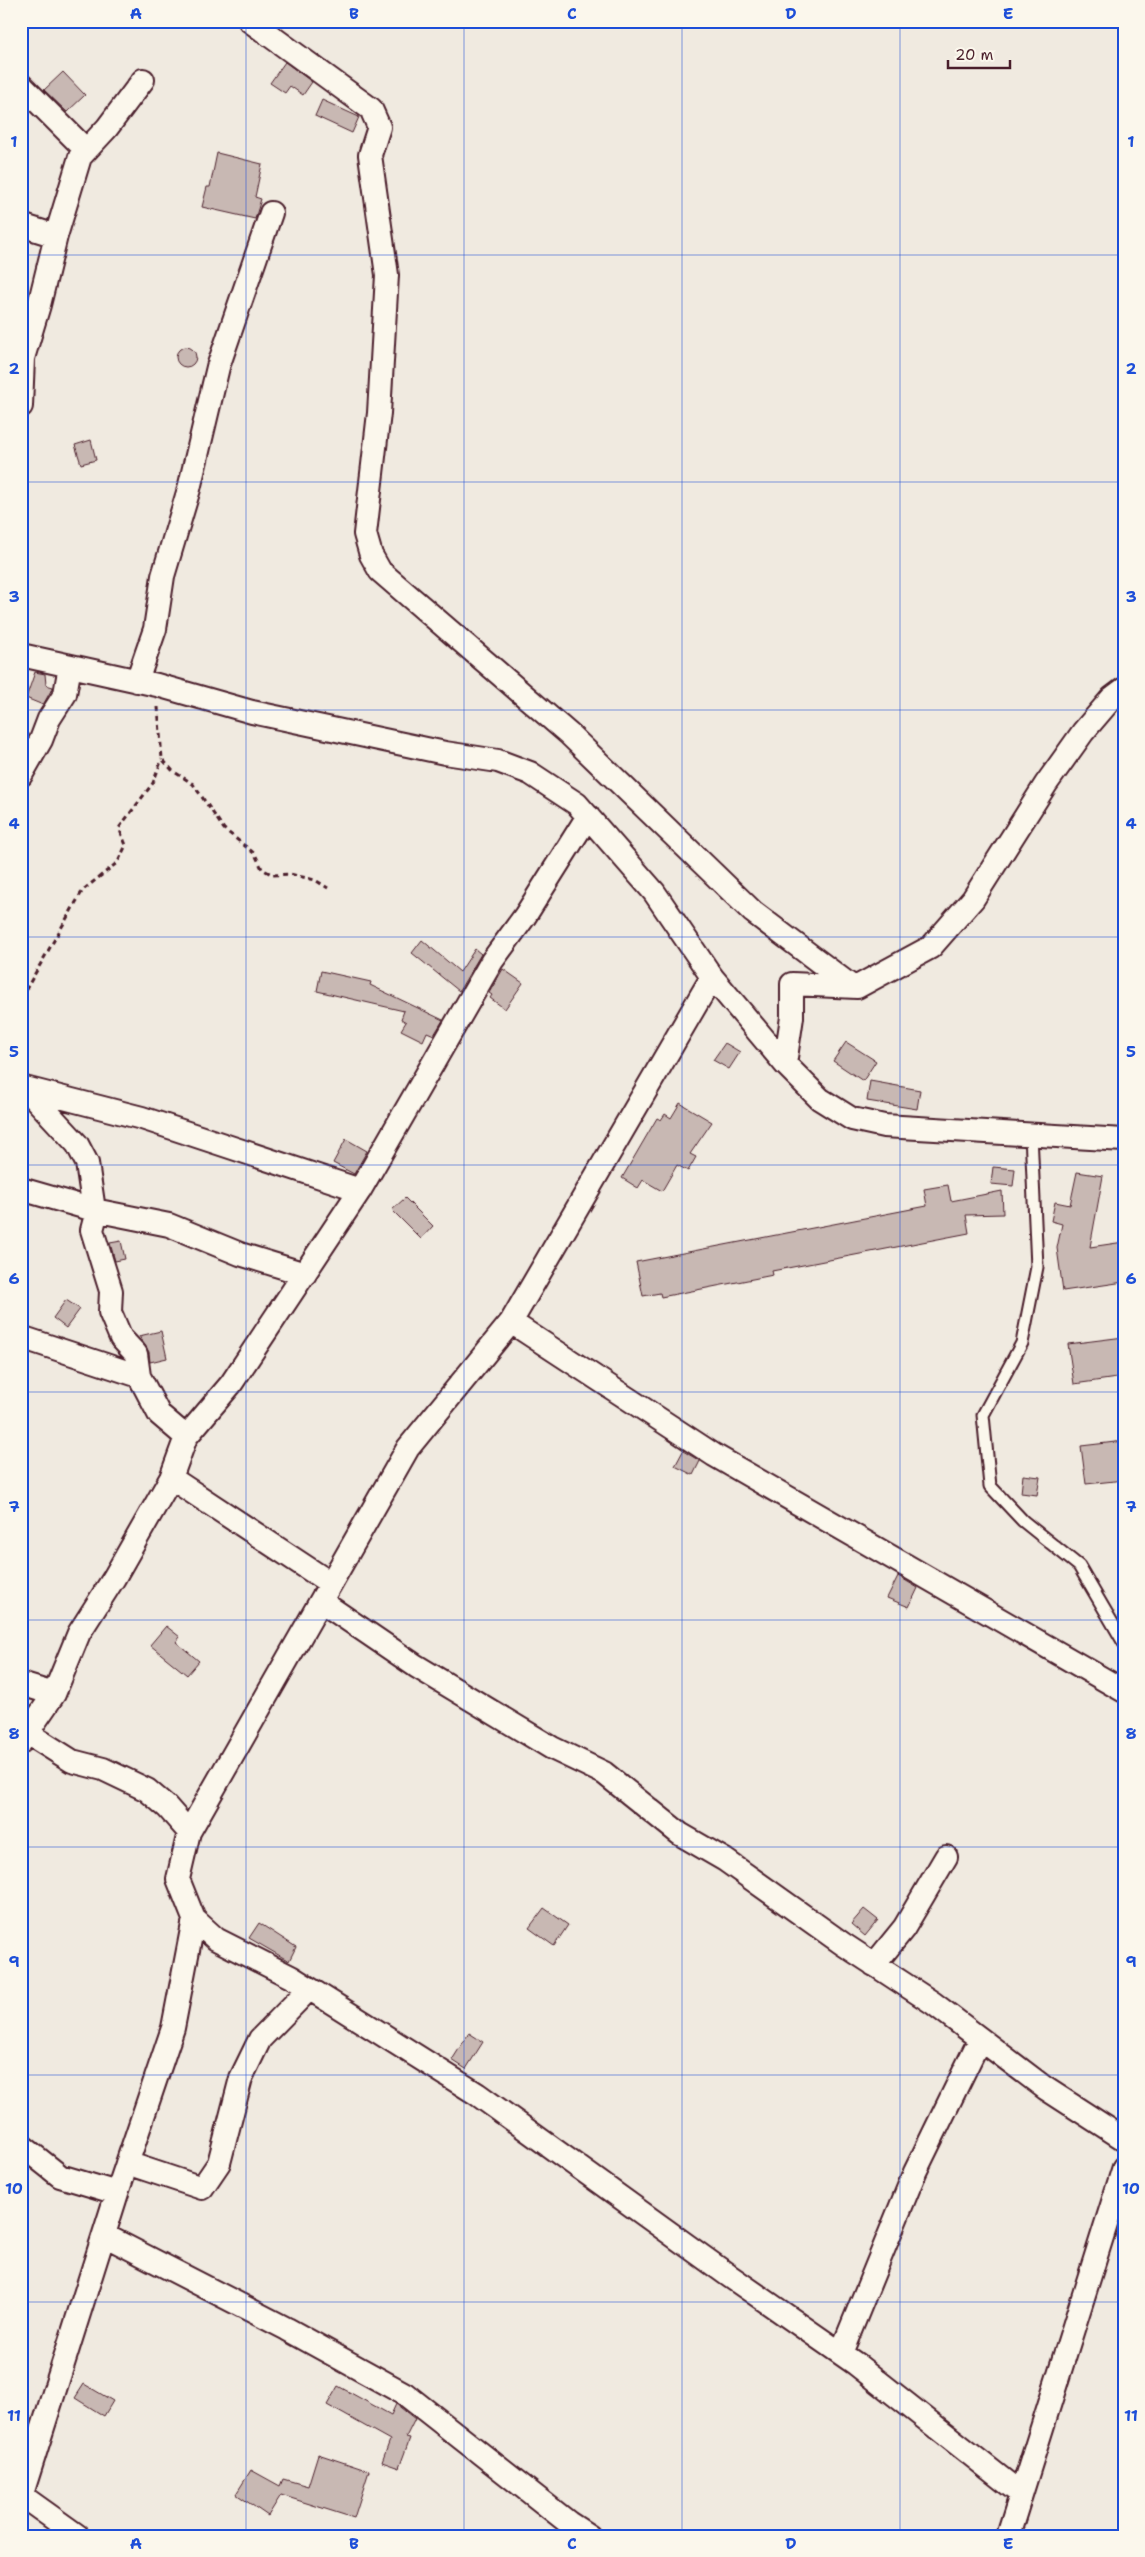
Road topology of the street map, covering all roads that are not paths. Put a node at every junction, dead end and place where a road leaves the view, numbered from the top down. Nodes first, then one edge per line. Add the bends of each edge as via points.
1 (250, 21) edge
2 (143, 80) dead end
3 (21, 85) edge
4 (86, 150) junction
5 (271, 213) dead end
6 (21, 225) edge
7 (56, 236) junction
8 (21, 406) edge
9 (21, 655) edge
10 (70, 666) junction
11 (147, 683) junction
12 (1124, 689) edge
13 (21, 775) edge
14 (588, 816) junction
15 (712, 977) junction
16 (851, 986) junction
17 (784, 1064) junction
18 (24, 1088) edge
19 (1031, 1134) junction
20 (1124, 1140) edge
21 (21, 1189) edge
22 (360, 1190) junction
23 (96, 1211) junction
24 (305, 1274) junction
25 (511, 1322) junction
26 (21, 1337) edge
27 (140, 1376) junction
28 (186, 1437) junction
29 (171, 1478) junction
30 (326, 1592) junction
31 (1124, 1643) edge
32 (21, 1684) edge
33 (1124, 1690) edge
34 (54, 1694) junction
35 (24, 1737) edge
36 (189, 1832) junction
37 (946, 1857) dead end
38 (194, 1919) junction
39 (874, 1964) junction
40 (309, 1989) junction
41 (980, 2039) junction
42 (1124, 2139) edge
43 (22, 2151) edge
44 (127, 2163) junction
45 (1124, 2167) edge
46 (117, 2193) junction
47 (104, 2235) junction
48 (841, 2353) junction
49 (1021, 2494) junction
50 (22, 2496) edge
51 (78, 2536) edge
52 (589, 2536) edge
53 (1008, 2536) edge

1 - 16 street via 371,109 379,127 370,155 387,275 379,413 365,534 371,556 380,571 569,734 753,912
2 - 4 street
3 - 4 street
4 - 7 street via 80,157
5 - 11 street via 218,367 189,489 163,576
6 - 7 street
7 - 8 street via 23,358
9 - 10 street
10 - 11 street
10 - 13 street via 65,694
11 - 14 street via 252,712 445,753 498,761 544,780
12 - 16 street via 1083,732 973,899 931,947 857,988
14 - 15 street via 654,892
14 - 22 street via 492,961
15 - 17 street
15 - 25 street
16 - 17 street via 792,984 792,1017
17 - 19 street via 820,1099 852,1120 884,1126
18 - 22 street via 142,1118
18 - 23 street via 77,1144 87,1163
19 - 20 street
19 - 31 lane via 1037,1268 1022,1343 983,1415 990,1486 1023,1521 1079,1566
21 - 23 street
22 - 24 street
23 - 24 street via 169,1225 240,1254
23 - 27 street via 92,1230 111,1290 110,1312 121,1338 136,1354
24 - 28 street via 231,1384
25 - 30 street via 408,1448
25 - 33 street via 714,1455
26 - 27 street
27 - 28 street via 159,1414
28 - 29 street
29 - 30 street
29 - 34 street via 79,1633
30 - 36 street
30 - 39 street via 416,1666 535,1738 604,1773 680,1834 725,1860
32 - 34 street
34 - 35 street
35 - 36 street via 72,1761 103,1769 147,1790
36 - 38 street via 178,1879
37 - 39 street via 904,1928
38 - 40 street via 216,1939
38 - 44 street via 173,2028
39 - 41 street
40 - 44 street via 260,2039 241,2078 219,2164 202,2188
40 - 48 street via 477,2094 728,2276
41 - 42 street via 1044,2088
41 - 48 street via 915,2172
43 - 46 street via 60,2176
44 - 46 street
45 - 49 street
46 - 47 street
47 - 50 street
47 - 52 street via 405,2394
48 - 49 street
49 - 53 street
50 - 51 street

